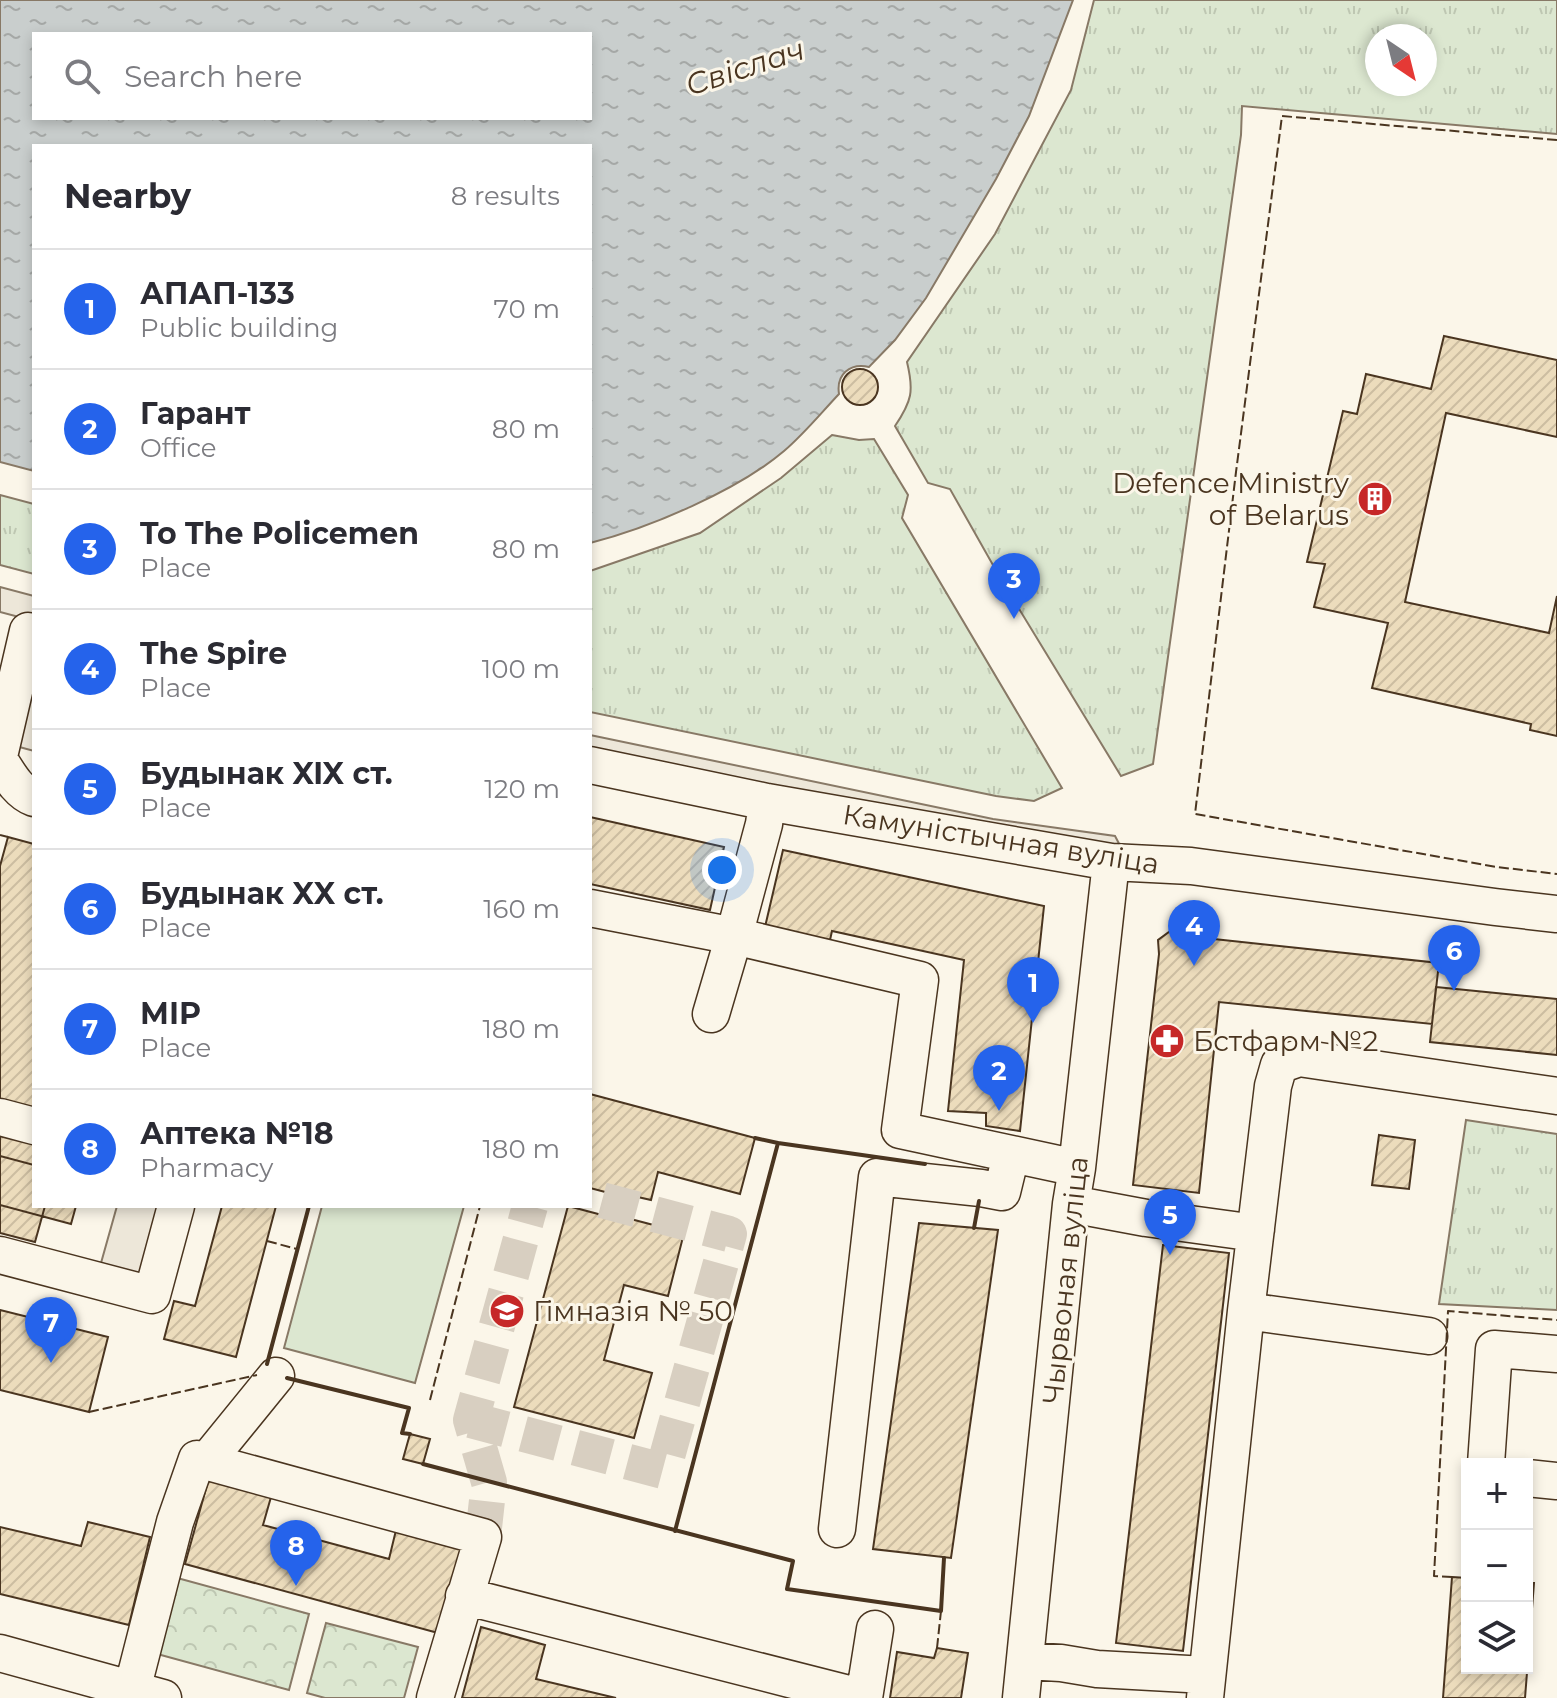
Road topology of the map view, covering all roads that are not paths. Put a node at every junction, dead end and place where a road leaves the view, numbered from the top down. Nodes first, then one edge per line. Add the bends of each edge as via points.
1 (21, 629) edge
2 (0, 752) edge
3 (0, 761) edge
4 (592, 765) edge
5 (32, 797) edge
6 (767, 802) junction
7 (1111, 862) junction
8 (592, 908) edge
9 (1557, 914) edge
10 (734, 936) junction
11 (711, 1014) dead end
12 (1557, 1096) edge
13 (0, 1117) edge
14 (32, 1125) edge
15 (1011, 1155) junction
16 (1077, 1168) junction
17 (1071, 1204) junction
18 (175, 1208) edge
19 (1256, 1229) junction
20 (0, 1255) edge
21 (1246, 1311) junction
22 (1429, 1336) dead end
23 (1557, 1354) edge
24 (276, 1376) dead end
25 (1486, 1458) edge
26 (206, 1462) junction
27 (1533, 1479) edge
28 (1557, 1481) edge
29 (837, 1529) dead end
30 (464, 1596) junction
31 (875, 1629) dead end
32 (0, 1653) edge
33 (1026, 1661) junction
34 (1206, 1686) edge
35 (148, 1694) edge
36 (435, 1698) edge
37 (1021, 1698) edge

1 - 2 street
3 - 5 street
4 - 6 street, Камуністычная вуліца
6 - 7 street, Камуністычная вуліца
6 - 10 street
7 - 9 street, Камуністычная вуліца via 1191,866
7 - 16 street, Чырвоная вуліца
8 - 10 street
10 - 11 street
10 - 15 street via 920,980 900,1130
12 - 19 street via 1299,1058 1279,1065
13 - 14 street
15 - 16 street
15 - 29 street via 1002,1192 877,1177
16 - 17 street, Чырвоная вуліца
17 - 19 street
17 - 33 street, Чырвоная вуліца
18 - 20 street via 152,1295
19 - 21 street
21 - 22 street
21 - 34 street
23 - 25 street via 1494,1349
24 - 26 street
26 - 30 street via 483,1537
26 - 35 street via 197,1459 175,1522
27 - 28 street
30 - 31 street via 864,1698
30 - 36 street
32 - 35 street
33 - 34 street
33 - 37 street, Чырвоная вуліца

